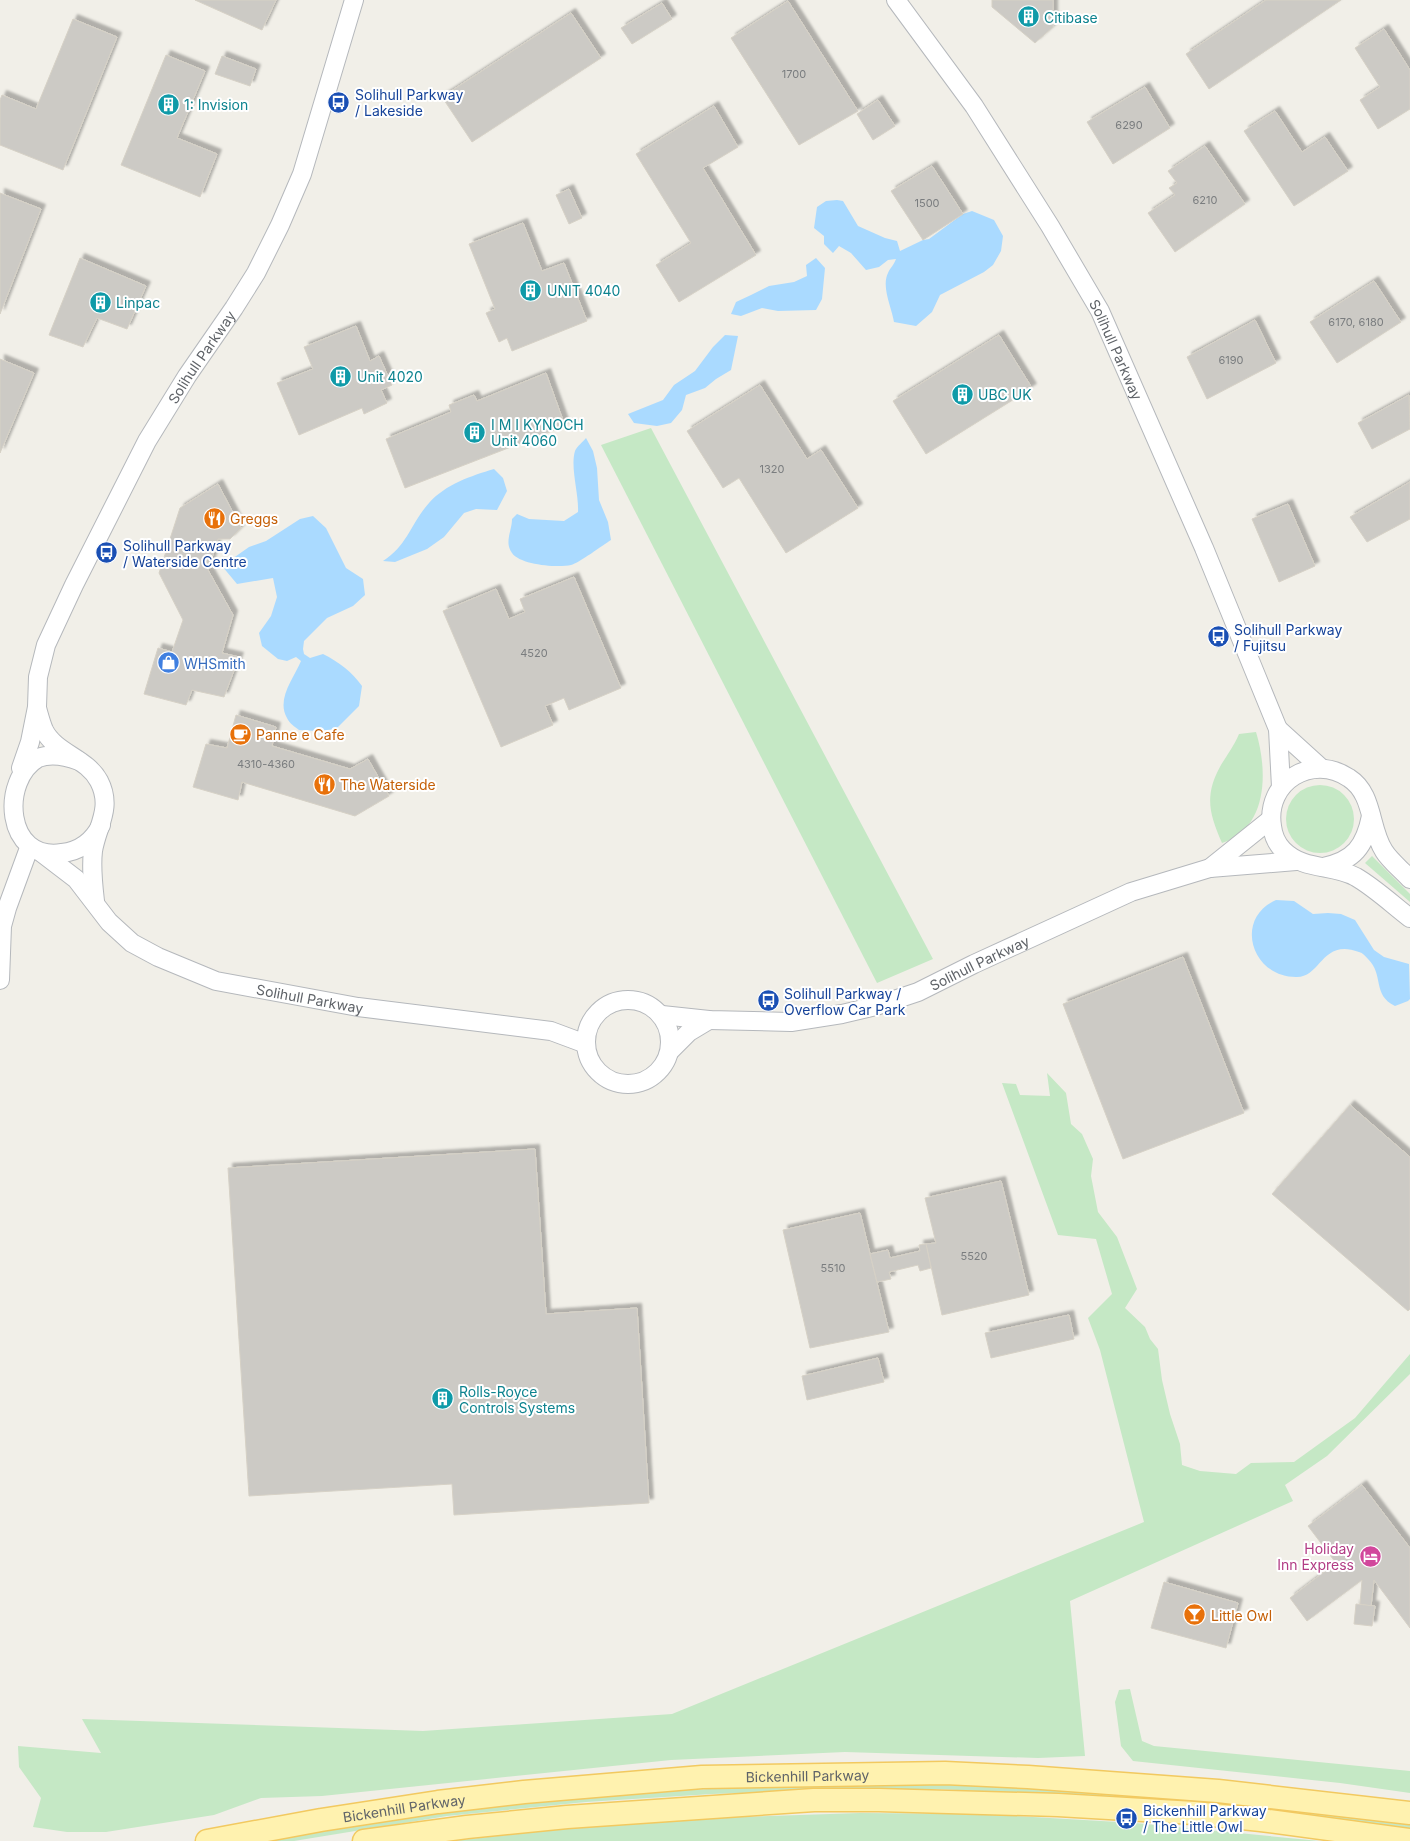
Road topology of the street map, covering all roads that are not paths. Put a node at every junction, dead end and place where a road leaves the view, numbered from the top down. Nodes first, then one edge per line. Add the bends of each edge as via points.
1 (354, 0) edge
2 (896, 0) edge
3 (37, 707) junction
4 (1278, 730) junction
5 (79, 761) junction
6 (21, 768) junction
7 (1321, 768) junction
8 (1281, 787) junction
9 (1371, 816) junction
10 (1271, 819) junction
11 (101, 825) junction
12 (35, 850) junction
13 (1296, 861) junction
14 (1323, 867) junction
15 (1210, 868) junction
16 (1410, 879) edge
17 (96, 904) junction
18 (1410, 918) edge
19 (0, 980) edge
20 (662, 1015) junction
21 (709, 1020) junction
22 (591, 1022) junction
23 (551, 1031) junction
24 (586, 1044) junction
25 (670, 1051) junction
26 (1410, 1814) edge
27 (1410, 1840) edge
28 (207, 1841) edge
29 (364, 1841) edge

1 - 3 street, Solihull Parkway via 302,174 280,225 256,273 186,376 147,441 74,585 46,645 38,677
2 - 4 street, Solihull Parkway via 974,106 1100,311 1204,548
3 - 5 street via 44,731
3 - 6 street
4 - 7 street
4 - 8 street
5 - 6 street via 70,757 43,756
5 - 11 street via 93,772 104,794 105,810
6 - 12 street via 8,789 8,821 16,835
7 - 8 street via 1292,776
7 - 9 street via 1350,778 1368,801
8 - 10 street via 1272,806
9 - 14 street via 1359,848 1336,864
9 - 16 street via 1384,851
10 - 13 street via 1278,844
10 - 15 street
11 - 12 street via 84,846 70,852 57,854
11 - 17 street via 93,850 92,878
12 - 17 street, Solihull Parkway via 76,879
12 - 19 street via 7,908 2,926
13 - 14 street
13 - 15 street
14 - 18 street via 1355,876
15 - 21 street, Solihull Parkway via 1131,892 918,992 876,1006 791,1022
17 - 23 street, Solihull Parkway via 109,922 132,943 216,981 358,1007
20 - 21 street, Solihull Parkway
20 - 22 street via 644,1002 626,1000 603,1007
20 - 25 street via 671,1036
21 - 25 street via 689,1032
22 - 23 street, Solihull Parkway
22 - 24 street
23 - 24 street, Solihull Parkway
24 - 25 street via 594,1066 604,1076 630,1084 656,1074
26 - 28 main road, Bickenhill Parkway via 1218,1790 1019,1776 945,1773 702,1777 438,1802
27 - 29 main road, Bickenhill Parkway via 1194,1813 1058,1805 814,1800 567,1817

